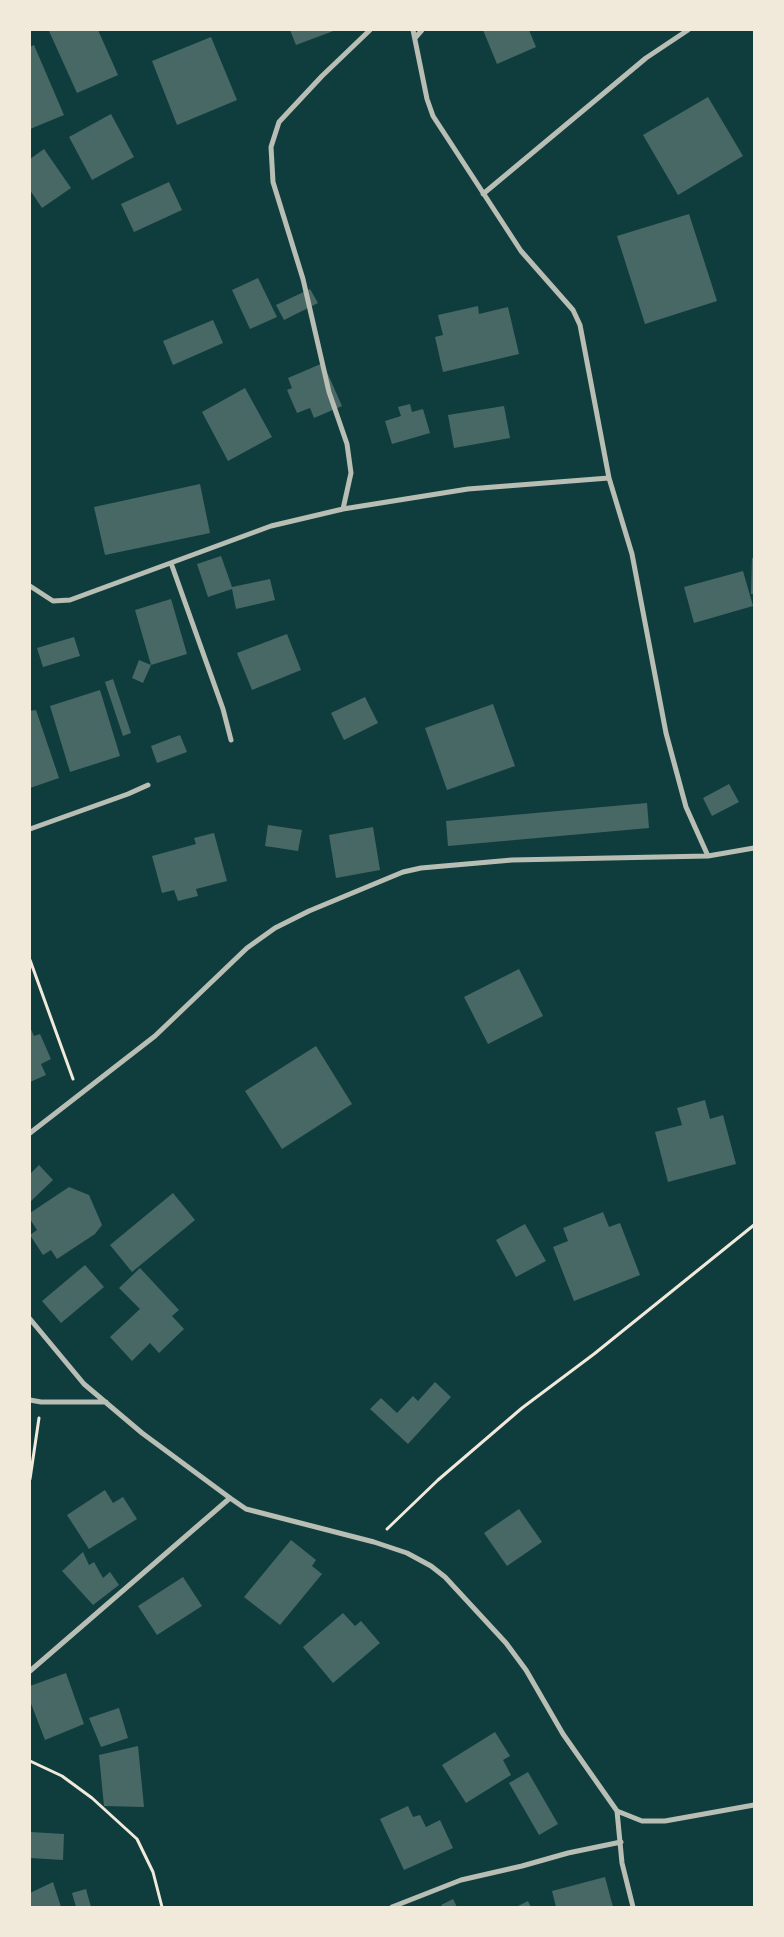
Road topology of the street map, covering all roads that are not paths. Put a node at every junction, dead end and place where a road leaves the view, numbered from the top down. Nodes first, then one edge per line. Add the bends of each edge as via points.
1 (370, 30) edge
2 (413, 30) edge
3 (422, 30) edge
4 (688, 30) edge
5 (416, 38) junction
6 (483, 194) junction
7 (609, 478) junction
8 (342, 509) junction
9 (172, 563) junction
10 (30, 586) edge
11 (231, 740) dead end
12 (148, 784) dead end
13 (30, 830) edge
14 (754, 848) edge
15 (708, 856) junction
16 (30, 1133) edge
17 (30, 1319) edge
18 (30, 1400) edge
19 (106, 1402) junction
20 (230, 1498) junction
21 (30, 1671) edge
22 (754, 1805) edge
23 (617, 1811) junction
24 (621, 1842) junction
25 (392, 1907) edge
26 (633, 1907) edge

1 - 8 street via 279,122 271,147 272,182 303,279 329,392 347,444 351,473
2 - 5 street
3 - 5 street
4 - 6 street via 646,58
5 - 6 street via 433,116
6 - 7 street via 531,265 577,317
7 - 8 street via 468,489
7 - 15 street via 632,554 666,733 686,807
8 - 9 street via 271,526
9 - 10 street via 62,602 47,598
9 - 11 street
12 - 13 street
14 - 15 street
15 - 16 street via 512,860 403,872 309,911 247,948 154,1036
17 - 19 street via 60,1358
18 - 19 street
19 - 20 street
20 - 21 street
20 - 23 street via 246,1509 407,1553 445,1576 526,1670 563,1734
22 - 23 street via 665,1821 642,1821
23 - 24 street
24 - 25 street via 462,1880
24 - 26 street via 622,1863

